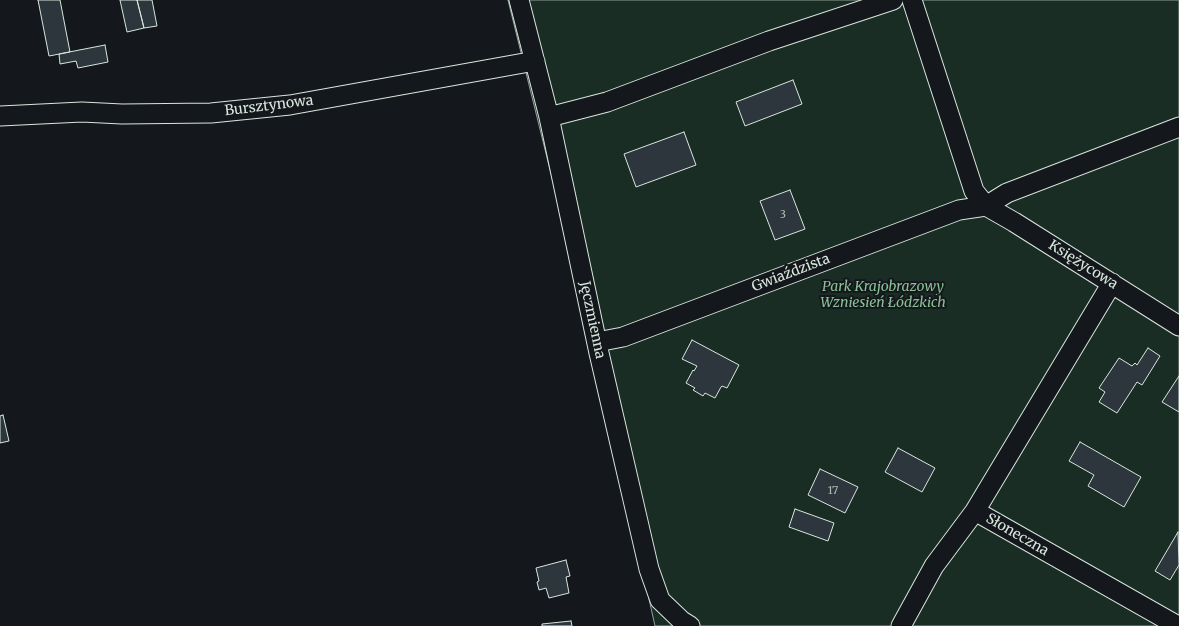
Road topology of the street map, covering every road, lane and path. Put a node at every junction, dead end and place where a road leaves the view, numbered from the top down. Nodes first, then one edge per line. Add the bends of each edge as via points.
1 (519, 0) edge
2 (893, 0) edge
3 (912, 0) edge
4 (535, 61) junction
5 (0, 116) edge
6 (549, 117) junction
7 (1179, 127) edge
8 (986, 206) junction
9 (1112, 283) junction
10 (1179, 326) edge
11 (597, 342) junction
12 (975, 511) junction
13 (690, 626) edge
14 (901, 626) edge
15 (1178, 626) edge

1 - 4 street, Jęczmienna
2 - 6 street via 769,41 607,102
3 - 8 street via 974,191
4 - 5 street, Bursztynowa via 290,105 211,113 73,112
4 - 6 street, Jęczmienna
6 - 11 street, Jęczmienna
7 - 8 street via 1007,193
8 - 9 street, Księżycowa
8 - 11 street, Gwiaździsta via 959,210 623,337
9 - 10 street, Księżycowa
9 - 12 street
11 - 13 street, Jęczmienna via 649,569 660,600
12 - 14 street, Słoneczna via 934,566
12 - 15 street, Słoneczna

